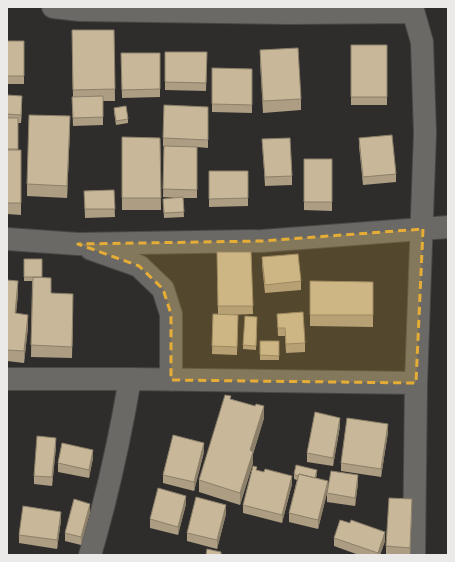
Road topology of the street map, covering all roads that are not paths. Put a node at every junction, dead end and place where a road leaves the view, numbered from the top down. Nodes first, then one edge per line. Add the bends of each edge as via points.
1 (53, 7) edge
2 (412, 9) edge
3 (448, 227) edge
4 (422, 229) junction
5 (7, 239) edge
6 (78, 244) junction
7 (7, 379) edge
8 (130, 379) junction
9 (172, 380) junction
10 (416, 384) junction
11 (90, 555) edge
12 (414, 555) edge

1 - 2 street via 80,10 289,13
2 - 4 street via 422,42 425,133
3 - 4 street
4 - 6 street via 262,241
4 - 10 street
5 - 6 street
6 - 9 street via 139,266 163,289 171,314
7 - 8 street
8 - 9 street
8 - 11 street via 112,475
9 - 10 street
10 - 12 street

